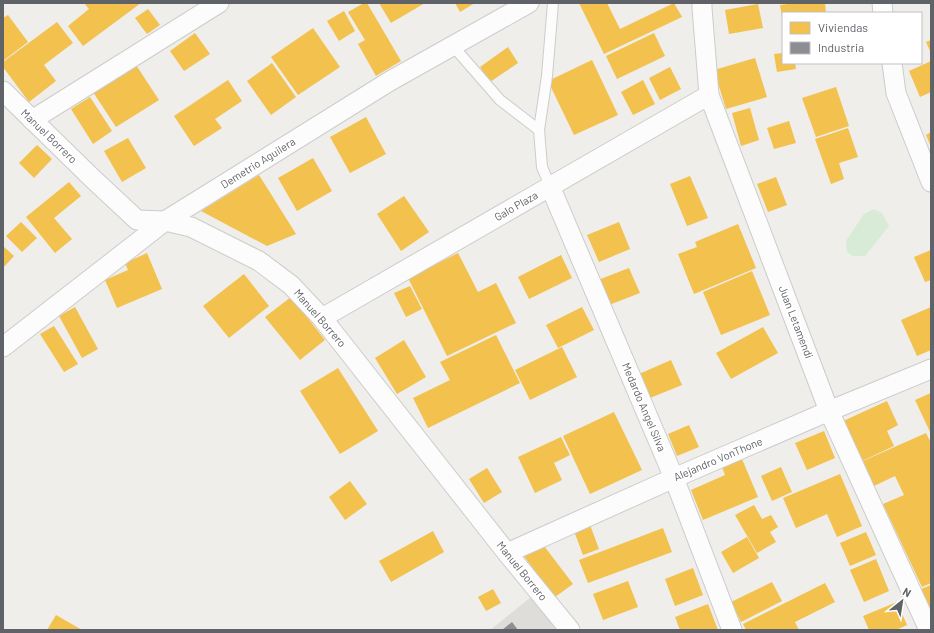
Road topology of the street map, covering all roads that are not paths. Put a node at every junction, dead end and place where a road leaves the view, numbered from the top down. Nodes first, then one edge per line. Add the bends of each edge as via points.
1 (219, 3) edge
2 (529, 3) edge
3 (554, 3) edge
4 (702, 3) edge
5 (453, 46) junction
6 (892, 64) edge
7 (3, 91) edge
8 (709, 95) junction
9 (32, 120) junction
10 (539, 130) junction
11 (931, 182) edge
12 (550, 186) junction
13 (165, 221) junction
14 (322, 318) junction
15 (3, 347) edge
16 (931, 369) edge
17 (829, 411) junction
18 (674, 478) junction
19 (507, 553) junction
20 (570, 630) edge
21 (732, 630) edge
22 (929, 630) edge

1 - 9 street
2 - 5 street, Demetrio Aguilera
3 - 10 lane
4 - 8 street, Juan Letamendi
5 - 10 lane via 500,100
5 - 13 street, Demetrio Aguilera via 390,81
6 - 11 street via 896,93
7 - 9 street, Manuel Borrero
8 - 12 street, Galo Plaza
8 - 17 street, Juan Letamendi
9 - 13 street, Manuel Borrero via 136,220
10 - 12 lane via 542,167
12 - 14 street, Galo Plaza
12 - 18 street, Medardo Angel Silva
13 - 14 street, Manuel Borrero via 191,227 259,261 291,285
13 - 15 street, Demetrio Aguilera
14 - 19 street, Manuel Borrero
16 - 17 street, Alejandro VonThone
17 - 18 street, Alejandro VonThone
17 - 22 street, Juan Letamendi
18 - 19 street, Alejandro VonThone
18 - 21 street, Medardo Angel Silva
19 - 20 street, Manuel Borrero

